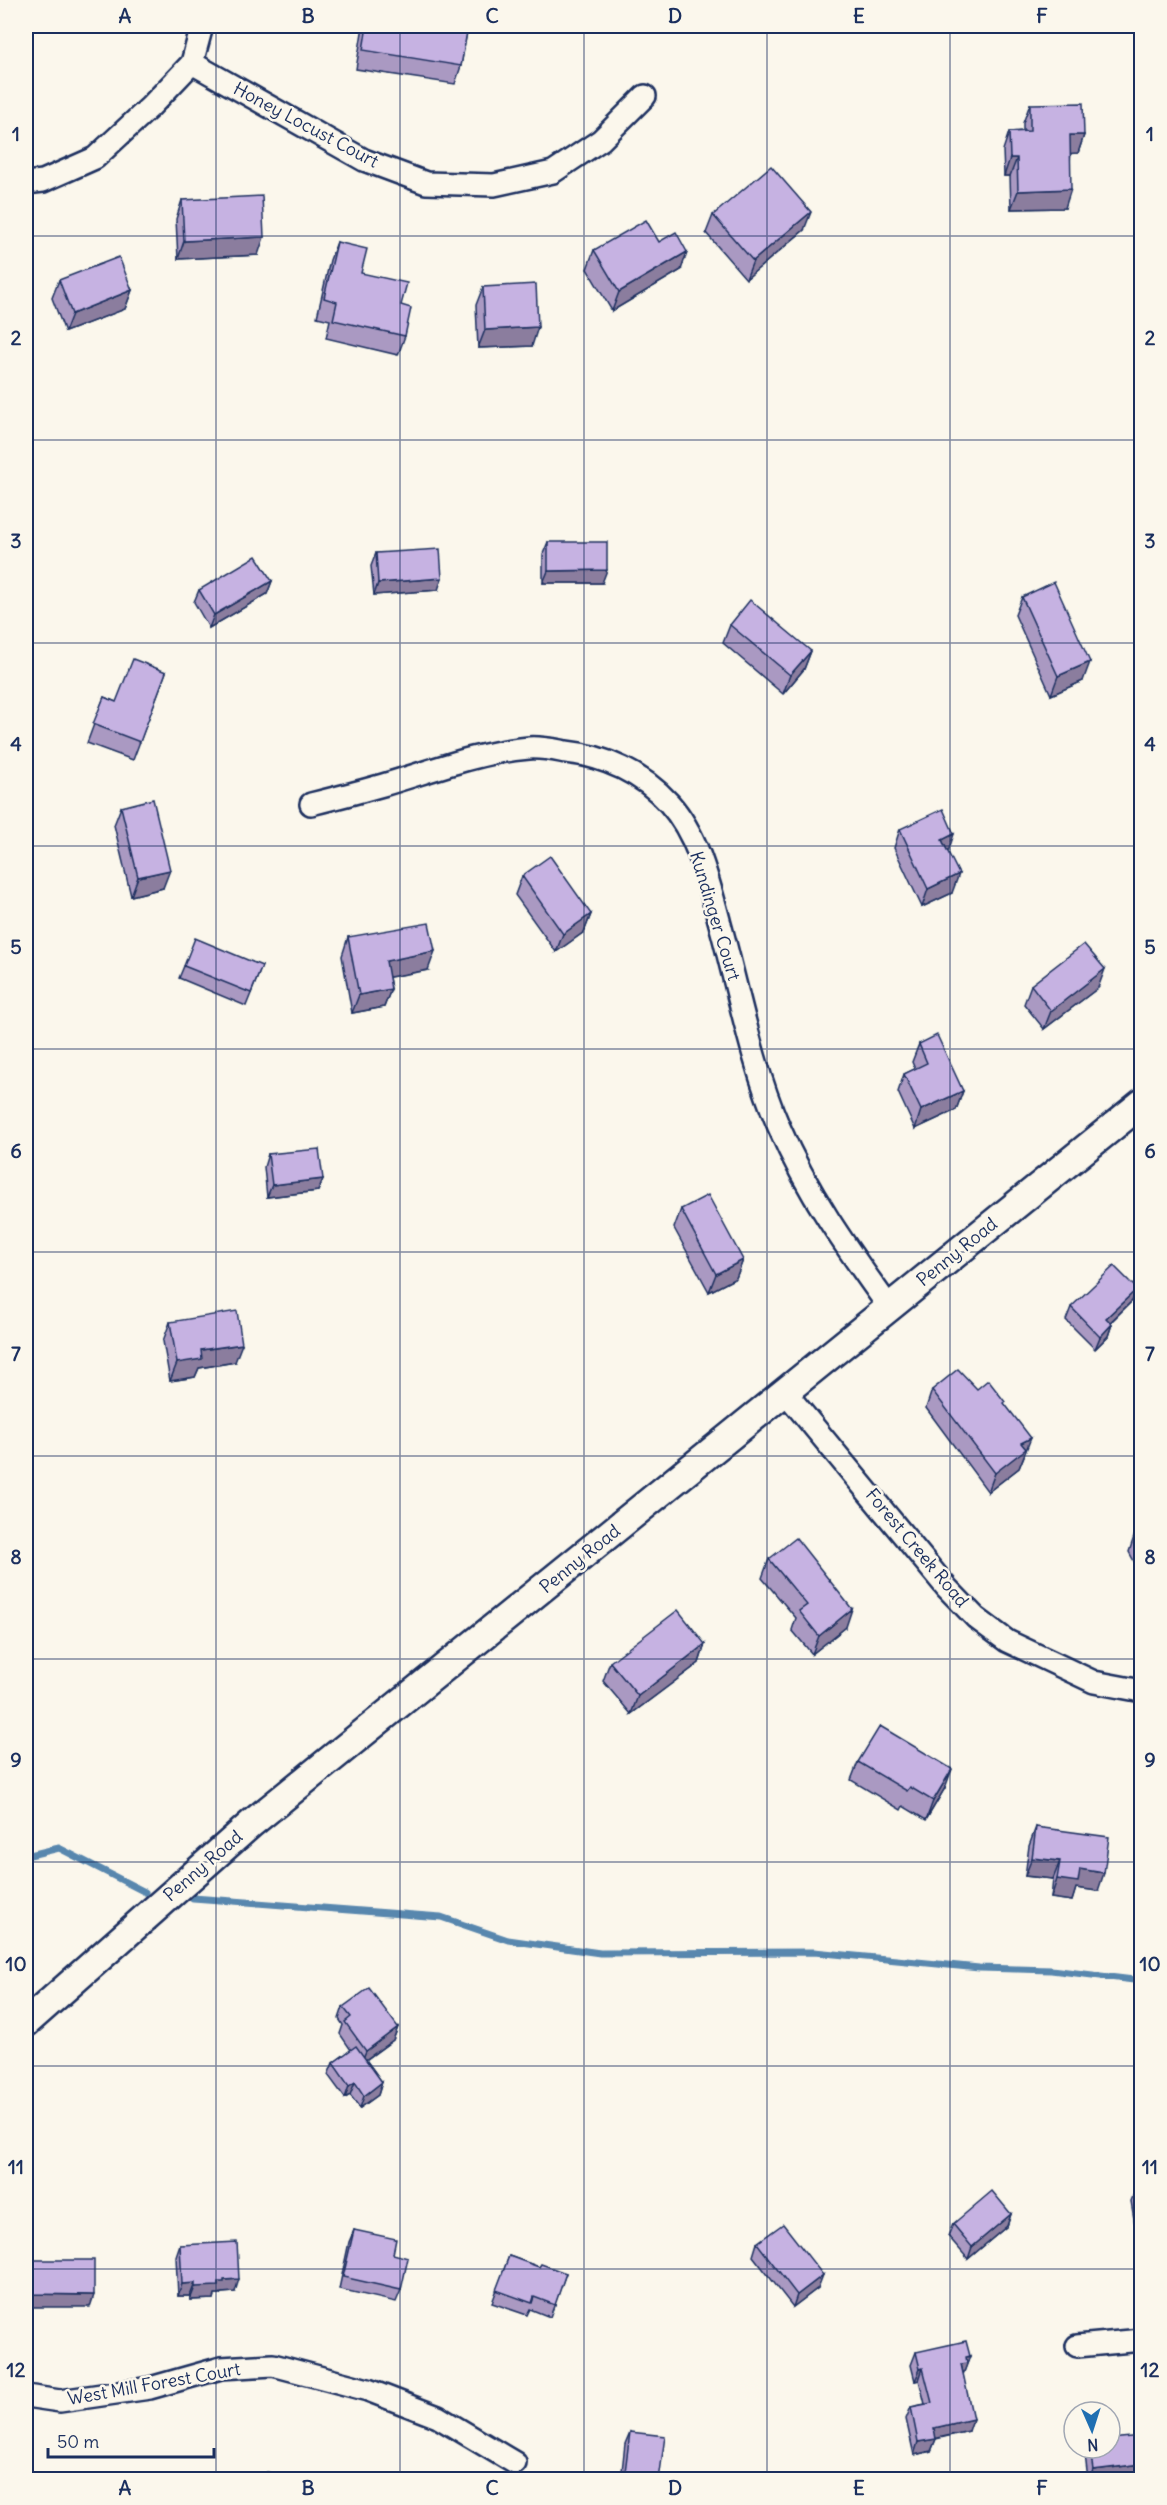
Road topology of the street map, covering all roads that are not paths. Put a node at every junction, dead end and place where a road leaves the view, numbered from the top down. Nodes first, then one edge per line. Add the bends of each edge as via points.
1 (202, 26) edge
2 (192, 63) junction
3 (645, 96) dead end
4 (26, 183) edge
5 (311, 804) dead end
6 (1142, 1103) edge
7 (890, 1307) junction
8 (786, 1393) junction
9 (1142, 1691) edge
10 (26, 2023) edge
11 (1142, 2340) edge
12 (1077, 2346) dead end
13 (26, 2396) edge
14 (515, 2463) dead end

1 - 2 street
2 - 3 street, Honey Locust Court via 364,160 426,183 494,184 553,171 601,140
2 - 4 street via 95,158 43,181
5 - 7 street, Kundinger Court via 457,761 530,747 583,754 633,774 653,788 686,828 706,876 760,1073 779,1126 810,1190
6 - 7 street, Penny Road
7 - 8 street, Penny Road
8 - 9 street, Forest Creek Road via 976,1618 1007,1641 1055,1666 1094,1682
8 - 10 street, Penny Road via 252,1823
11 - 12 street
13 - 14 street, West Mill Forest Court via 60,2401 150,2388 221,2367 273,2365 368,2390 438,2417

